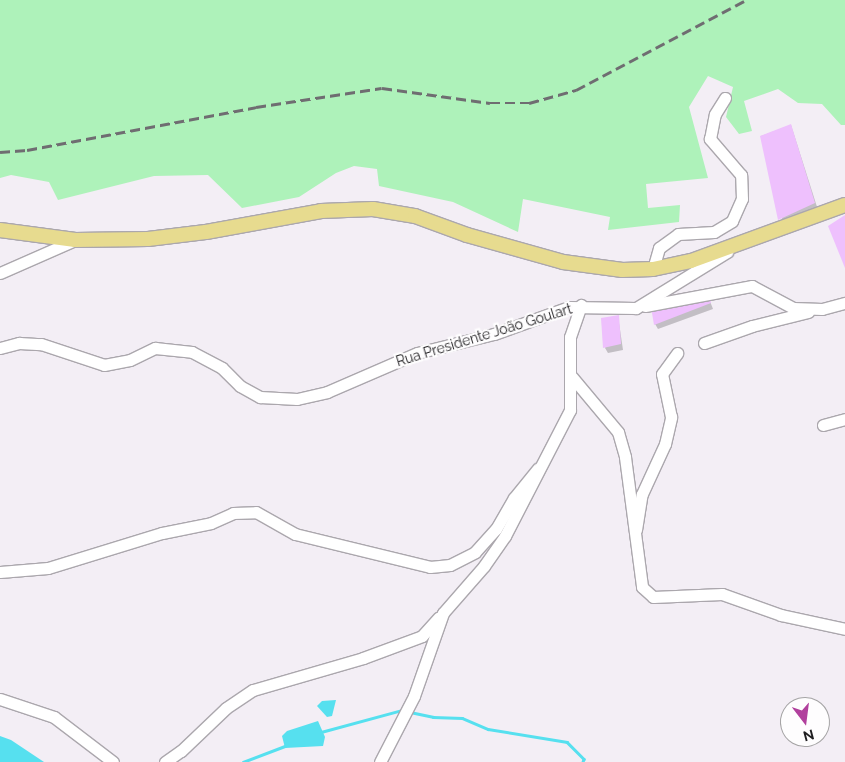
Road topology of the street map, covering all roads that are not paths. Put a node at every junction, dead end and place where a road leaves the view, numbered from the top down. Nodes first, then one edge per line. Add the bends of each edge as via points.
1 (725, 98) dead end
2 (845, 205) edge
3 (0, 230) edge
4 (75, 240) junction
5 (744, 242) junction
6 (652, 269) junction
7 (0, 273) edge
8 (845, 302) edge
9 (581, 305) junction
10 (636, 308) junction
11 (822, 309) junction
12 (704, 343) dead end
13 (0, 348) edge
14 (677, 353) dead end
15 (572, 377) junction
16 (845, 419) edge
17 (823, 425) dead end
18 (538, 468) junction
19 (636, 531) junction
20 (0, 572) edge
21 (443, 612) junction
22 (845, 628) edge
23 (0, 699) edge
24 (113, 762) edge
25 (165, 762) edge
26 (380, 762) edge

1 - 6 street via 715,114 710,139 740,175 742,200 732,221 714,232 678,234 660,248
2 - 5 main road
3 - 4 main road
4 - 6 main road via 177,237 320,211 373,209 415,216 563,262 622,270
4 - 7 street
5 - 6 main road via 691,261
5 - 10 street
8 - 11 street, Rua Presidente João Goulart
9 - 10 street, Rua Presidente João Goulart
9 - 13 street, Rua Presidente João Goulart via 494,334 417,353 327,392 297,399 260,397 240,386 222,368 192,352 155,348 130,360 104,365 41,344 19,343
9 - 15 street via 570,337
10 - 11 street, Rua Presidente João Goulart via 752,286 793,308
11 - 12 street via 752,326
14 - 19 street via 662,374 671,417 665,444 642,494 640,523
15 - 18 street via 570,410
15 - 19 street via 618,432
16 - 17 street
18 - 20 street via 514,498 496,529 475,552 450,565 430,567 295,534 256,512 233,513 211,523 162,533 48,568
18 - 21 street via 505,536 484,566
19 - 22 street via 642,588 652,597 722,594 781,615
21 - 25 street via 422,636 363,658 253,690 226,708
21 - 26 street via 402,725
23 - 24 street via 24,705 58,720

